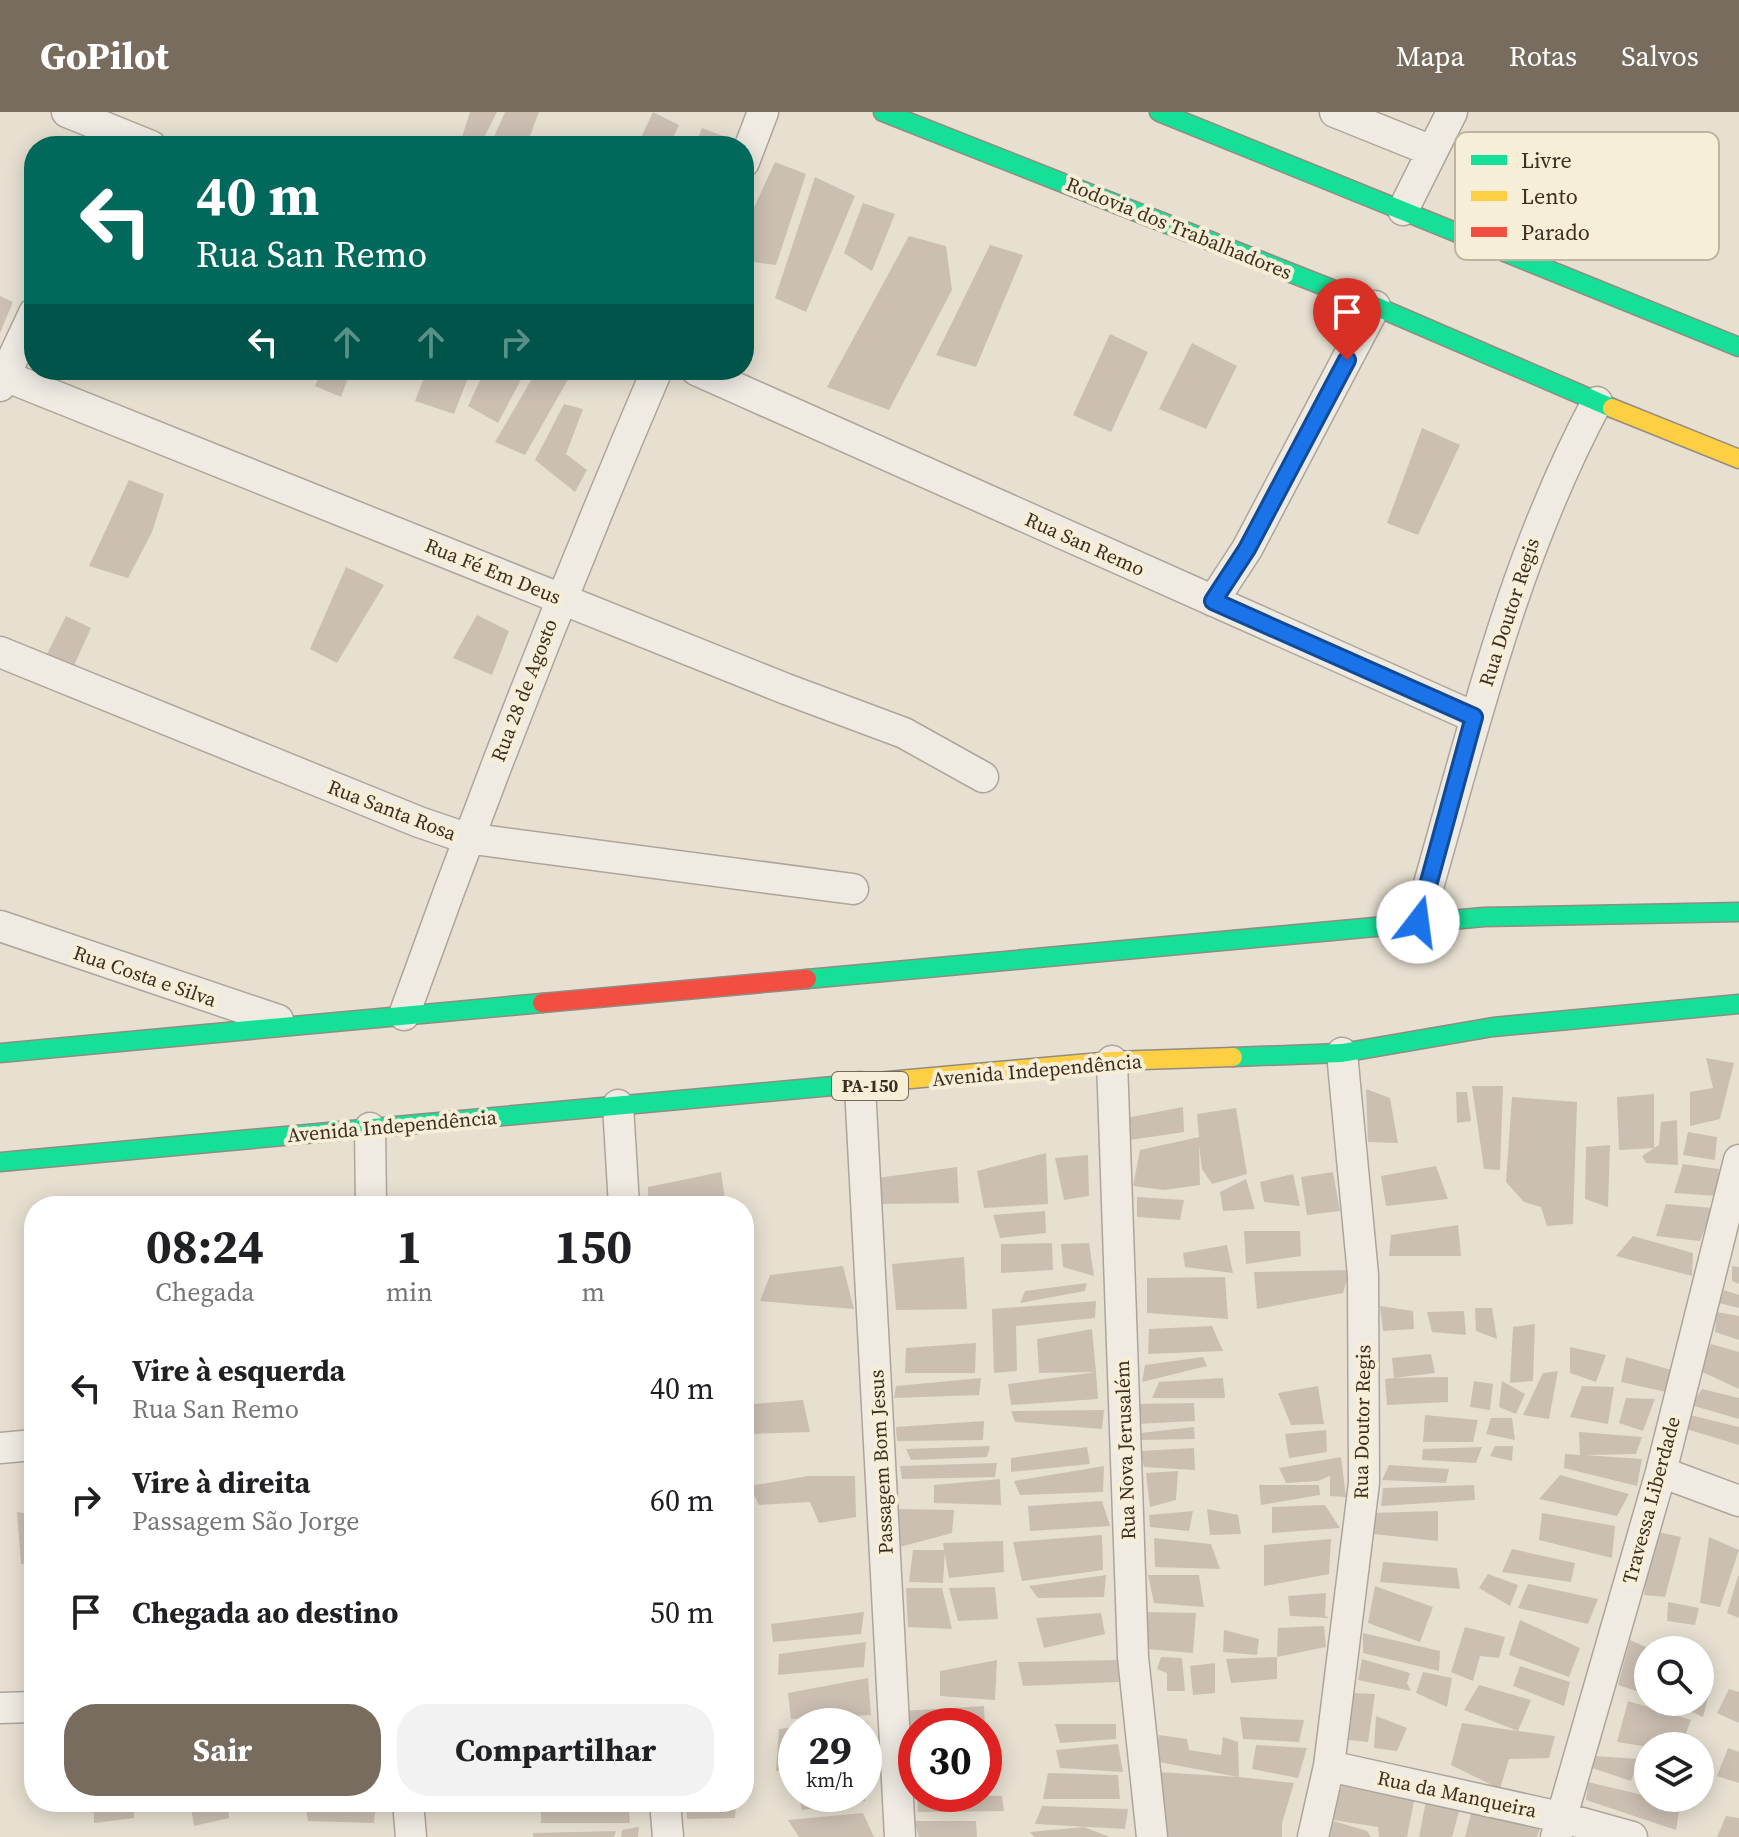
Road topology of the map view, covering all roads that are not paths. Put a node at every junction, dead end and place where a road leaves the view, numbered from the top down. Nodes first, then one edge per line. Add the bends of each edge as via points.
1 (67, 112) edge
2 (763, 112) edge
3 (883, 112) edge
4 (1159, 112) edge
5 (1335, 112) edge
6 (1452, 112) edge
7 (119, 130) edge
8 (754, 136) edge
9 (1432, 151) junction
10 (1403, 210) junction
11 (1455, 231) edge
12 (1526, 260) edge
13 (1375, 306) junction
14 (24, 334) edge
15 (1739, 347) edge
16 (2, 379) edge
17 (653, 380) edge
18 (718, 380) edge
19 (1597, 402) junction
20 (1739, 459) edge
21 (560, 598) junction
22 (1213, 601) junction
23 (0, 652) edge
24 (1474, 717) junction
25 (983, 777) dead end
26 (466, 838) junction
27 (853, 889) dead end
28 (1739, 912) edge
29 (1418, 922) junction
30 (0, 926) edge
31 (1739, 1004) edge
32 (404, 1015) junction
33 (291, 1025) junction
34 (0, 1053) edge
35 (1342, 1053) junction
36 (1112, 1061) junction
37 (860, 1087) junction
38 (618, 1105) junction
39 (370, 1128) junction
40 (1739, 1160) edge
41 (0, 1162) edge
42 (371, 1196) edge
43 (623, 1196) edge
44 (24, 1446) edge
45 (0, 1448) edge
46 (1661, 1472) junction
47 (1739, 1501) edge
48 (24, 1707) edge
49 (0, 1708) edge
50 (1329, 1766) junction
51 (409, 1812) edge
52 (666, 1812) edge
53 (1558, 1827) edge
54 (411, 1837) edge
55 (668, 1837) edge
56 (900, 1837) edge
57 (1152, 1837) edge
58 (1313, 1837) edge
59 (1632, 1837) edge

1 - 7 street
2 - 8 street
3 - 13 main road, Rodovia dos Trabalhadores
4 - 10 main road
5 - 9 street
6 - 9 street
9 - 10 street
10 - 11 main road
12 - 15 main road
13 - 19 main road, Rodovia dos Trabalhadores
13 - 22 street via 1247,549
14 - 16 street
16 - 21 street, Rua Fé Em Deus
17 - 21 street, Rua 28 de Agosto
18 - 22 street, Rua San Remo
19 - 20 main road, Rodovia dos Trabalhadores
19 - 24 street, Rua Doutor Regis via 1538,524
21 - 25 street, Rua Fé Em Deus via 904,733
21 - 26 street, Rua 28 de Agosto
22 - 24 street, Rua San Remo
23 - 26 street, Rua Santa Rosa
24 - 29 street, Rua Doutor Regis
26 - 27 street, Rua Santa Rosa
26 - 32 street, Rua 28 de Agosto
28 - 29 main road
29 - 32 main road
30 - 33 street, Rua Costa e Silva
31 - 35 main road, Avenida Independência / PA-150 via 1493,1027
32 - 33 main road
33 - 34 main road
35 - 36 main road, Avenida Independência / PA-150
35 - 50 street, Rua Doutor Regis via 1363,1275 1364,1483
36 - 37 main road, Avenida Independência / PA-150
36 - 57 street, Rua Nova Jerusalém via 1133,1657
37 - 38 main road, Avenida Independência / PA-150
37 - 56 street, Passagem Bom Jesus
38 - 39 main road, Avenida Independência / PA-150
38 - 43 street
39 - 41 main road, Avenida Independência / PA-150
39 - 42 street
40 - 46 street, Travessa Liberdade
44 - 45 street
46 - 47 street
46 - 53 street, Travessa Liberdade
48 - 49 street
50 - 53 street, Rua da Manqueira
50 - 58 street, Rua Doutor Regis
51 - 54 street
52 - 55 street
53 - 59 street, Rua da Manqueira

